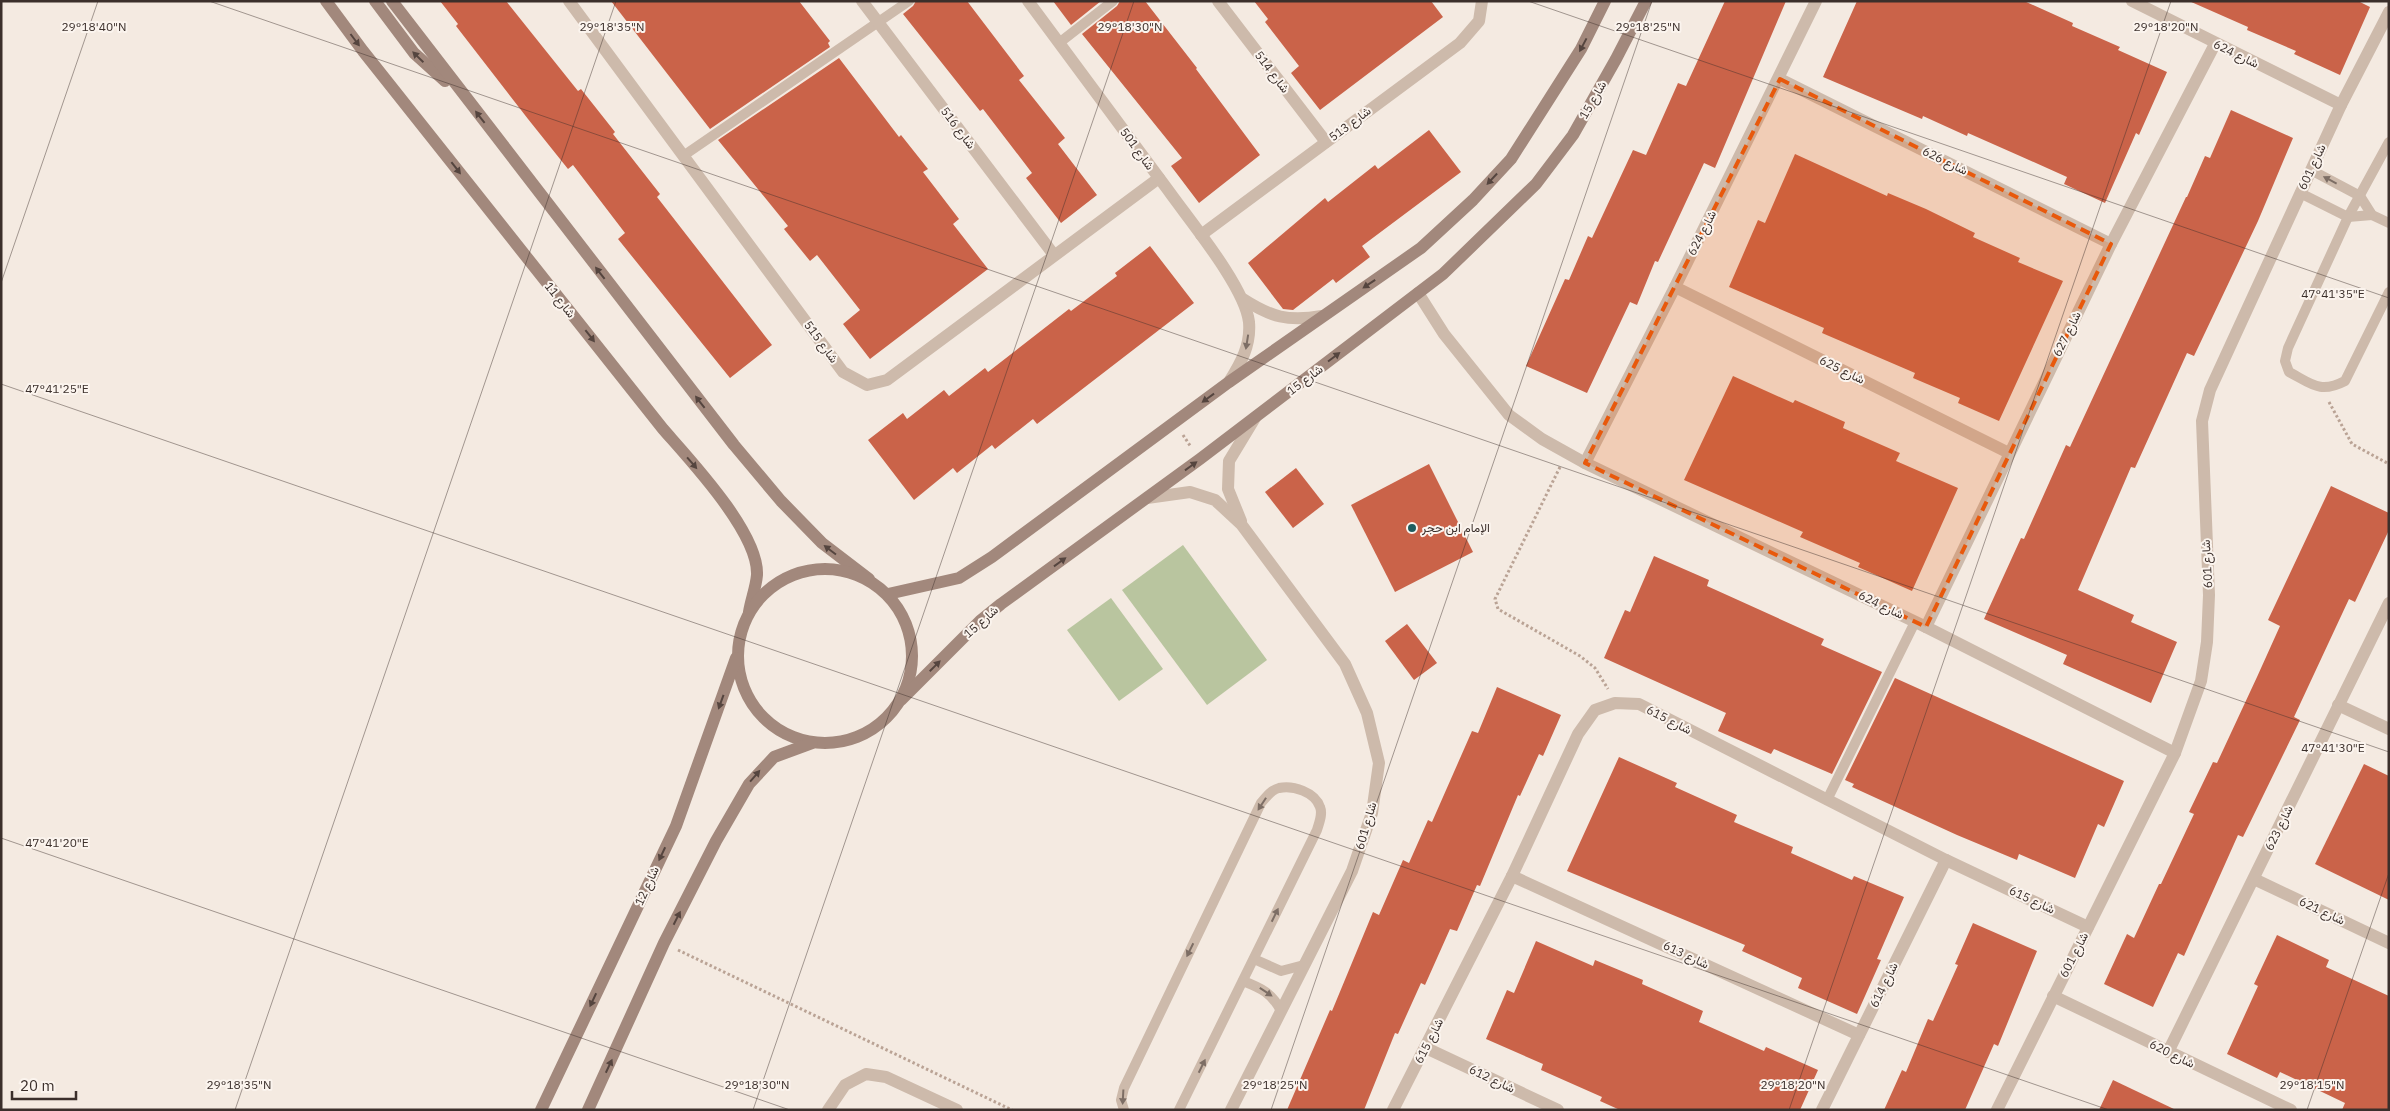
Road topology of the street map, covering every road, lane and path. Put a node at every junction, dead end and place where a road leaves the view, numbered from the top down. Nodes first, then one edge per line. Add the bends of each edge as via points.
1 (326, 1) edge
2 (375, 1) edge
3 (392, 1) edge
4 (569, 1) edge
5 (862, 1) edge
6 (909, 1) edge
7 (1028, 1) edge
8 (1114, 1) edge
9 (1218, 1) edge
10 (1482, 1) edge
11 (1605, 1) edge
12 (1646, 1) edge
13 (1816, 1) edge
14 (2132, 1) edge
15 (2389, 12) edge
16 (878, 22) junction
17 (1059, 44) junction
18 (2215, 44) junction
19 (1780, 79) junction
20 (468, 101) junction
21 (2341, 105) junction
22 (1326, 142) junction
23 (2389, 142) edge
24 (683, 156) junction
25 (2311, 170) junction
26 (1159, 178) junction
27 (2300, 193) junction
28 (2360, 196) junction
29 (2372, 215) junction
30 (2348, 217) junction
31 (2389, 224) edge
32 (1201, 235) junction
33 (2111, 244) junction
34 (1054, 255) junction
35 (1675, 287) junction
36 (2389, 292) edge
37 (1418, 293) junction
38 (1242, 298) junction
39 (1322, 316) junction
40 (1229, 382) junction
41 (2321, 388) junction
42 (1255, 418) junction
43 (1174, 423) junction
44 (2009, 453) junction
45 (1567, 454) junction
46 (1200, 459) junction
47 (1585, 463) junction
48 (2389, 464) edge
49 (1147, 498) junction
50 (1242, 524) junction
51 (869, 579) junction
52 (888, 594) junction
53 (2389, 603) edge
54 (749, 612) junction
55 (1920, 624) junction
56 (737, 656) junction
57 (901, 700) junction
58 (1616, 703) junction
59 (2338, 705) junction
60 (2389, 729) edge
61 (812, 743) junction
62 (2175, 753) junction
63 (1827, 800) junction
64 (1946, 860) junction
65 (1512, 876) junction
66 (2254, 879) junction
67 (2088, 927) junction
68 (664, 943) junction
69 (2389, 943) edge
70 (1254, 959) junction
71 (1304, 965) junction
72 (1244, 981) junction
73 (2053, 996) junction
74 (1281, 1011) junction
75 (1859, 1035) junction
76 (1426, 1048) junction
77 (2168, 1052) junction
78 (541, 1110) edge
79 (588, 1110) edge
80 (828, 1110) edge
81 (957, 1110) edge
82 (1012, 1110) edge
83 (1124, 1110) edge
84 (1180, 1110) edge
85 (1231, 1110) edge
86 (1393, 1110) edge
87 (1558, 1110) edge
88 (1822, 1110) edge
89 (1997, 1110) edge
90 (2291, 1110) edge

1 -> 54 street, شارع 11 via 738,522 757,574
20 -> 2 street via 414,53
3 - 20 street
4 - 24 street, شارع 515
5 - 16 street, شارع 516
6 - 16 lane
7 - 17 street, شارع 501
8 - 17 lane
9 - 22 street, شارع 514
10 - 22 street, شارع 513 via 1479,21 1460,43
11 -> 39 street via 1581,49 1511,159 1474,200 1421,248
12 - 37 street, شارع 15 via 1573,135 1536,184 1443,274
13 - 19 street, شارع 624
14 - 18 street, شارع 624
15 - 21 street, شارع 601
16 - 24 lane
16 - 34 street, شارع 516
17 - 26 street, شارع 501
18 - 21 street, شارع 624
18 - 33 street, شارع 627
19 - 33 street, شارع 626
19 - 35 street, شارع 624
51 -> 20 street via 822,544 734,445
21 - 25 street, شارع 601
22 - 32 street, شارع 513
23 - 28 lane
24 - 34 street, شارع 515 via 843,372 867,385 887,380
25 - 27 street, شارع 601
28 -> 25 lane
26 - 32 street, شارع 501
26 - 34 street, شارع 515
27 - 30 lane
27 - 62 street, شارع 601 via 2210,390 2202,421 2209,595 2207,642 2201,681
28 - 29 lane
28 - 30 lane
29 - 30 lane
29 - 31 lane
30 - 41 lane via 2286,354 2289,372
32 - 38 street, شارع 501
33 - 44 street, شارع 627
35 - 44 street, شارع 625
35 - 47 street, شارع 624
36 - 41 lane via 2345,381 2332,388
42 -> 37 street, شارع 15
37 - 45 street, شارع 624 via 1444,334 1509,414
38 - 39 street, شارع 501 via 1280,318 1302,320
38 -> 40 street, شارع 501 via 1249,322 1248,342 1243,361
39 - 40 street
40 -> 43 street
41 - 48 path via 2352,444
42 - 46 street, شارع 15
42 - 50 street, شارع 601 via 1229,461 1228,489
43 - 46 path
43 - 52 street via 992,557 958,578
44 - 55 street, شارع 627
45 - 47 street, شارع 624
45 - 58 path via 1495,598 1498,608 1596,668
49 -> 46 street, شارع 15
47 - 55 street, شارع 624
49 - 50 street, شارع 601 via 1190,492 1215,500
57 -> 49 street, شارع 15 via 980,621
50 - 71 street, شارع 601 via 1345,664 1367,713 1379,763 1372,813 1352,871
51 - 52 street
51 - 54 street via 843,569 816,568 781,581 766,591
52 - 57 street via 904,617 912,645 911,674
53 - 59 street, شارع 623
54 - 56 street via 740,633
55 - 62 street, شارع 624
55 - 63 lane
56 - 61 street via 740,681 756,710 788,736
56 -> 78 street, شارع 12 via 676,826
57 - 61 street via 884,721 863,736 838,743
58 - 63 street, شارع 615 via 1639,704
58 - 65 street, شارع 615 via 1596,710 1578,734
59 - 60 street
59 - 66 street, شارع 623
68 -> 61 street via 749,784 774,757
62 - 67 street, شارع 601
63 - 64 street, شارع 615
64 - 67 street, شارع 615
64 - 75 street, شارع 614
65 - 75 street, شارع 613
65 - 76 street, شارع 615
66 - 69 street, شارع 621
66 - 77 street, شارع 623
67 - 73 street, شارع 601
79 -> 68 street
68 - 82 path
70 - 71 lane via 1281,971
70 - 72 lane
70 -> 83 lane via 1321,819 1321,808 1315,799 1291,788 1278,788 1261,803 1124,1088 1121,1100
71 - 74 street, شارع 601
72 -> 74 lane via 1268,992
84 -> 72 lane
73 - 77 street, شارع 620
73 - 89 street, شارع 601
74 - 85 street, شارع 601
75 - 88 street, شارع 614
76 - 86 street, شارع 615
76 - 87 street, شارع 612
77 - 90 street, شارع 620
80 - 81 street via 845,1085 866,1074 886,1076

